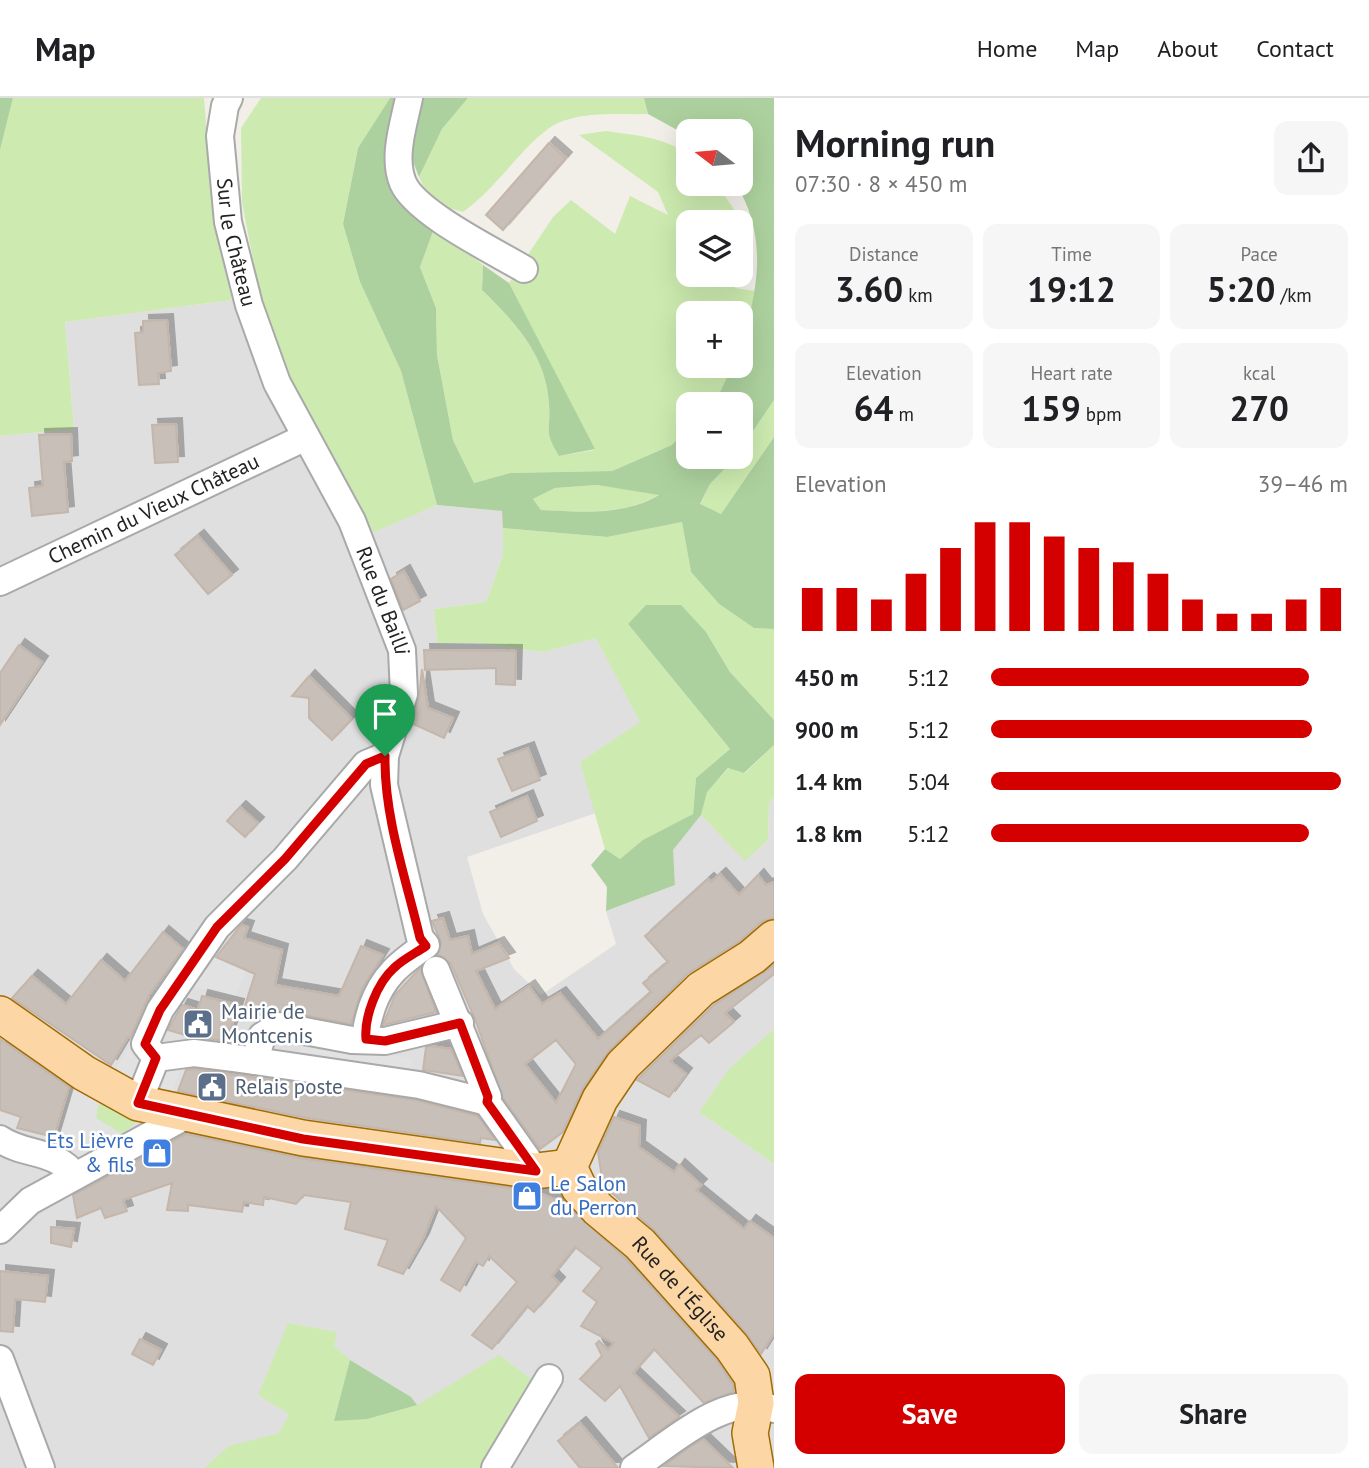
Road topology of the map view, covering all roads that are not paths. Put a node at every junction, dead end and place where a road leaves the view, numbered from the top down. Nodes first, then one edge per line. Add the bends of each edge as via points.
1 (229, 98) edge
2 (409, 98) edge
3 (524, 269) dead end
4 (306, 437) junction
5 (0, 582) edge
6 (385, 756) junction
7 (774, 937) edge
8 (436, 970) dead end
9 (0, 1014) edge
10 (460, 1023) junction
11 (366, 1039) junction
12 (156, 1058) junction
13 (254, 1061) junction
14 (487, 1102) junction
15 (138, 1103) junction
16 (187, 1115) junction
17 (0, 1139) edge
18 (552, 1169) junction
19 (75, 1176) junction
20 (2, 1224) edge
21 (0, 1359) edge
22 (549, 1378) dead end
23 (761, 1396) edge
24 (41, 1468) edge
25 (495, 1468) edge
26 (634, 1468) edge
27 (755, 1468) edge

1 - 4 street, Sur le Château via 220,136 228,222 248,305 276,383
2 - 3 street via 399,144 402,182 419,206
4 - 5 street, Chemin du Vieux Château
4 - 6 street, Rue du Bailli via 352,522 402,650 404,694
6 - 11 street, Rue du Bailli via 384,785 390,813 420,938 426,946 394,967 379,986
6 - 12 street via 366,764 285,859 217,927 160,1010 145,1044
7 - 18 main road via 752,957 701,989 654,1032 623,1065
8 - 10 street
9 - 15 main road via 84,1073
10 - 11 street via 385,1041
10 - 14 street
11 - 13 street via 278,1026 262,1036
12 - 13 street via 194,1053
12 - 15 street
13 - 14 street via 419,1085
14 - 18 street
15 - 16 main road
16 - 18 main road via 303,1139
16 - 19 street
17 - 19 street via 10,1146 51,1155 68,1165
18 - 23 main road, Rue de l'Église via 640,1244 732,1347
19 - 20 street via 30,1201
21 - 24 street
22 - 25 street
23 - 26 street via 717,1413
23 - 27 main road via 750,1433

